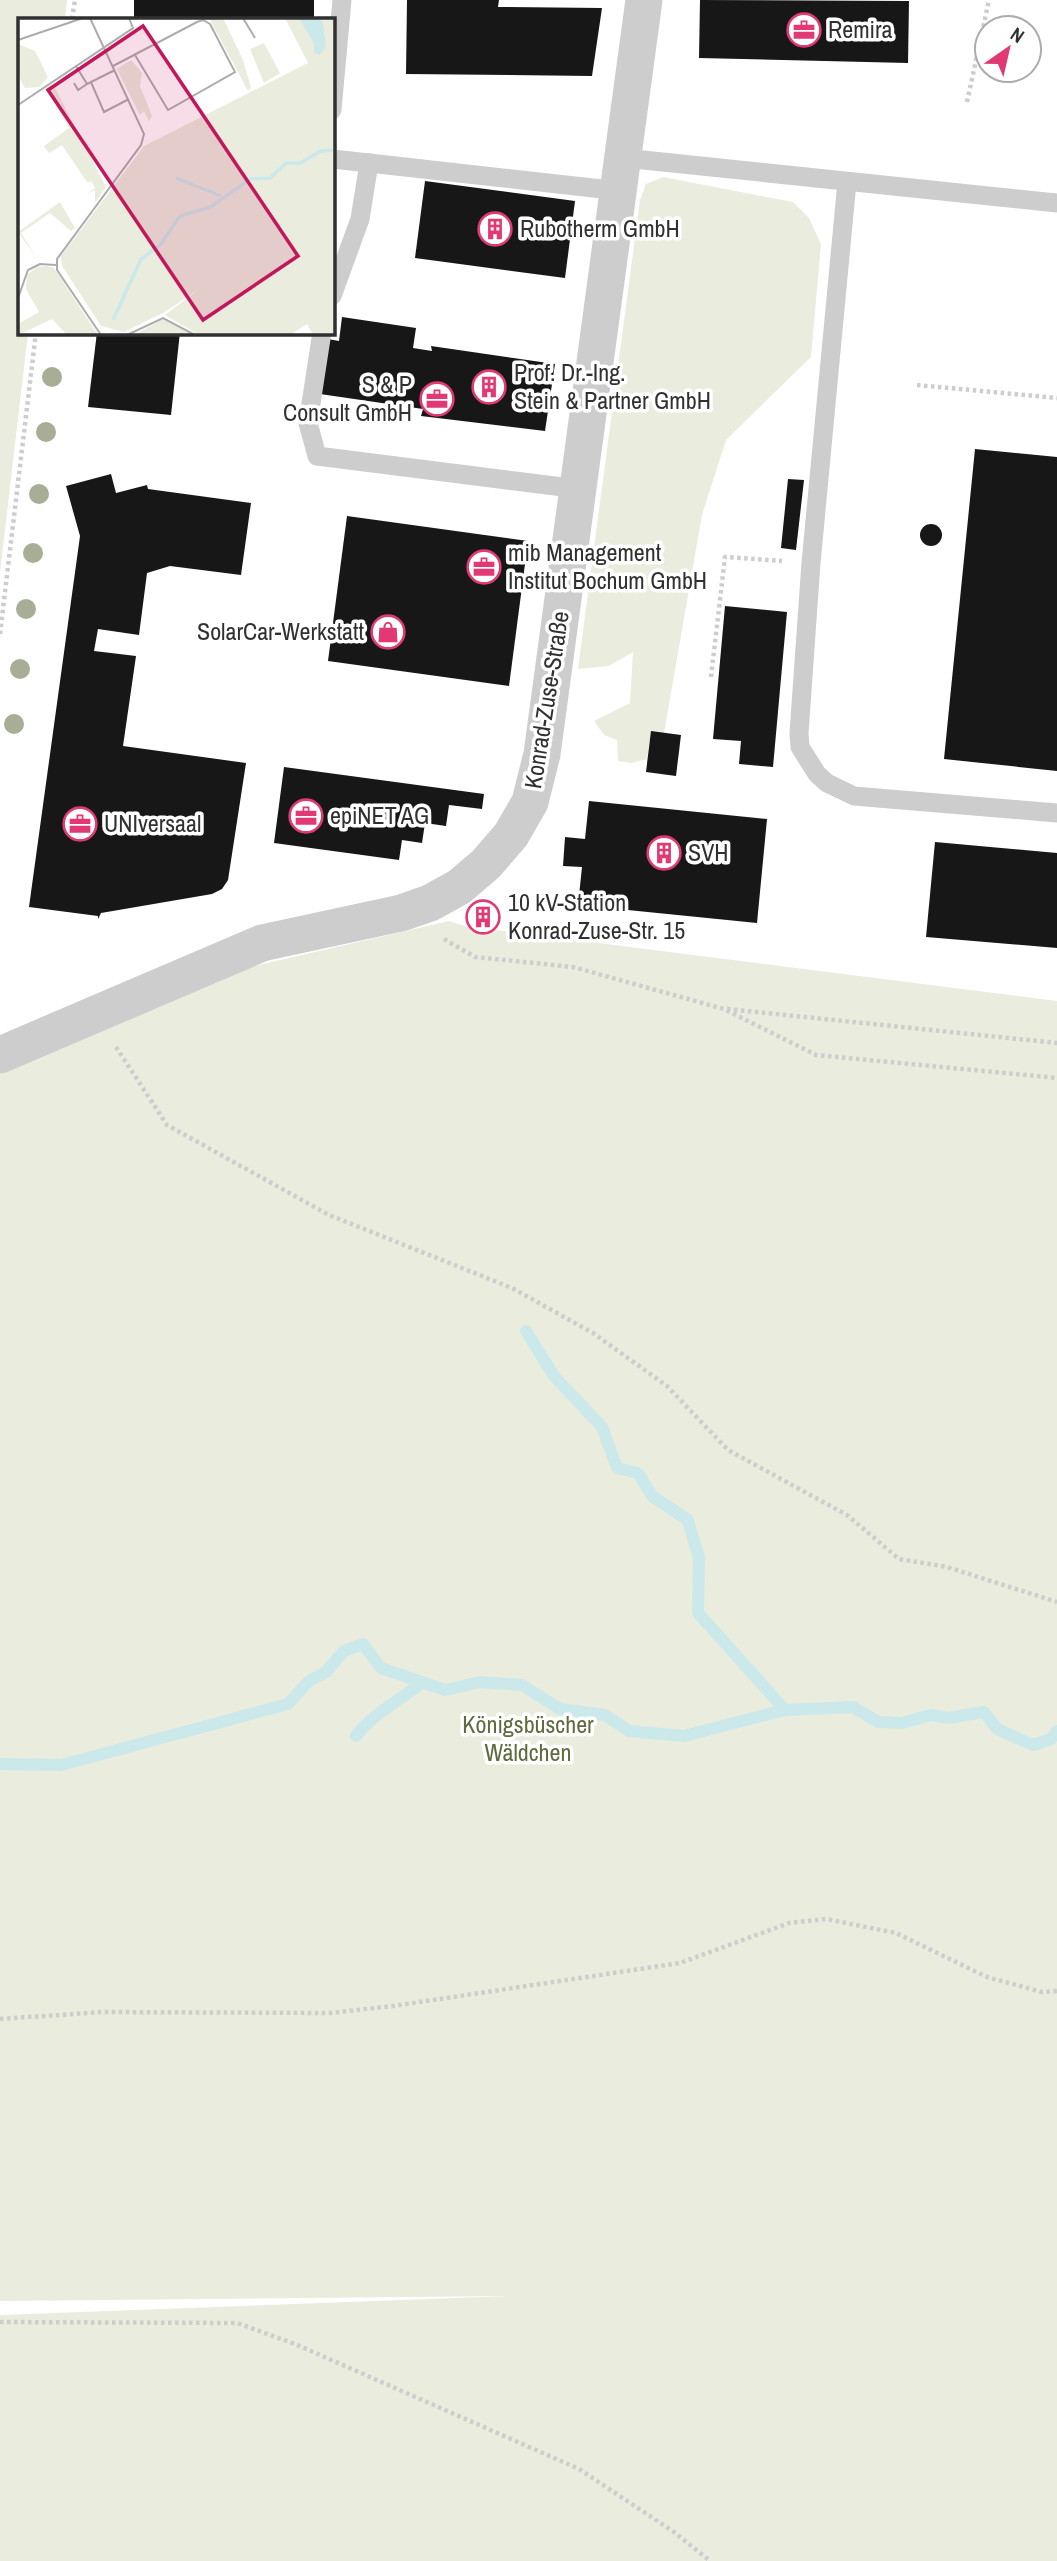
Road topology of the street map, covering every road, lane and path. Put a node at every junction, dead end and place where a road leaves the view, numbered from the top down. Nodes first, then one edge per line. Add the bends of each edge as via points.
1 (75, 0) edge
2 (342, 0) edge
3 (644, 0) edge
4 (989, 0) edge
5 (72, 18) edge
6 (334, 88) edge
7 (967, 102) dead end
8 (334, 159) edge
9 (369, 163) junction
10 (622, 175) junction
11 (847, 182) junction
12 (1057, 203) edge
13 (334, 290) edge
14 (36, 334) edge
15 (322, 334) edge
16 (917, 385) dead end
17 (1057, 398) edge
18 (579, 489) junction
19 (811, 563) junction
20 (0, 634) edge
21 (711, 677) dead end
22 (1057, 813) edge
23 (401, 913) junction
24 (724, 1009) junction
25 (95, 1014) junction
26 (1057, 1042) edge
27 (0, 1055) edge
28 (1057, 1078) edge
29 (1057, 1602) edge
30 (1057, 1991) edge
31 (0, 2019) edge
32 (0, 2322) edge
33 (710, 2561) edge

1 - 5 path
2 - 6 lane
3 - 10 street, Konrad-Zuse-Straße
4 - 7 path
8 - 9 lane
9 - 10 lane
9 - 13 lane via 360,219
10 - 11 lane
10 - 18 street, Konrad-Zuse-Straße
11 - 12 lane
11 - 19 lane
14 - 20 path
15 - 18 lane via 308,423 317,456
16 - 17 path
18 - 23 street, Konrad-Zuse-Straße via 542,754 530,803 486,864 459,887
19 - 21 path via 725,557
19 - 22 lane via 799,733 800,747 817,774 854,796
23 - 24 path via 475,957 573,967
23 - 25 street, Konrad-Zuse-Straße via 262,943
24 - 26 path
24 - 28 path via 816,1055
25 - 27 street, Konrad-Zuse-Straße
25 - 29 path via 167,1125 329,1215 512,1289 593,1333 667,1386 728,1450 847,1515 899,1559 947,1567
30 - 31 path via 1042,1992 986,1977 896,1933 826,1919 789,1923 680,1963 393,2007 330,2013 103,2012
32 - 33 path via 237,2323 579,2469

